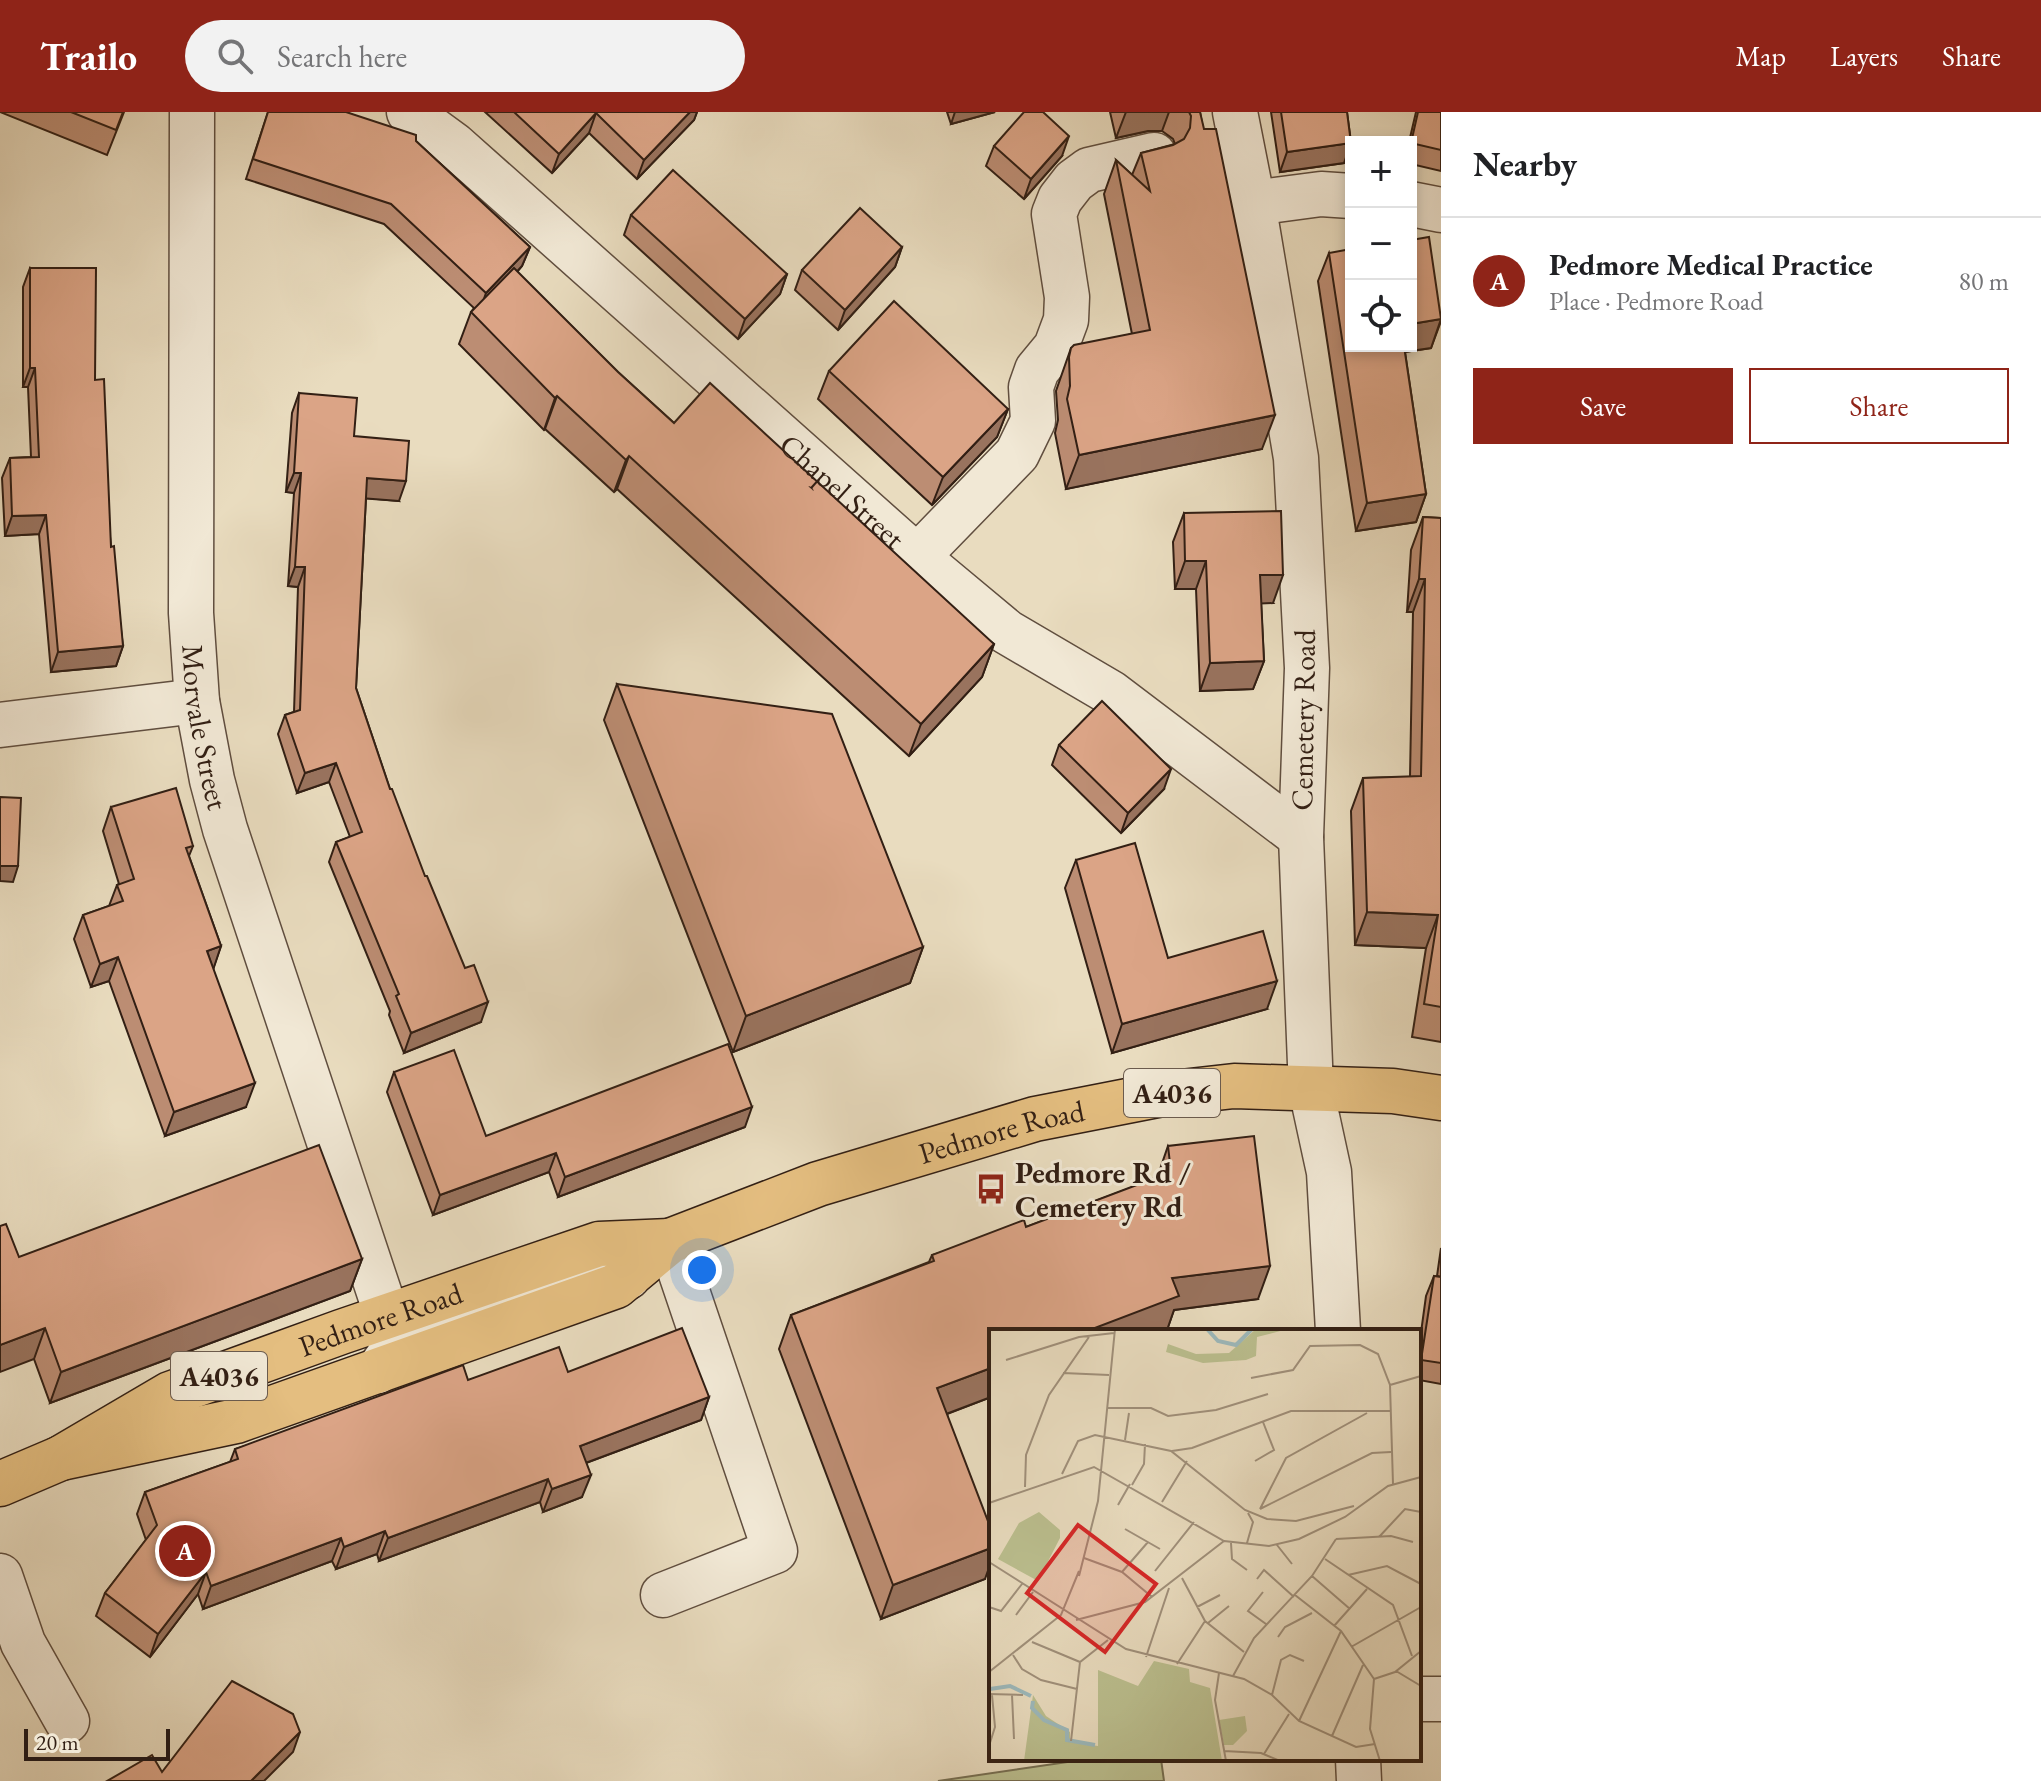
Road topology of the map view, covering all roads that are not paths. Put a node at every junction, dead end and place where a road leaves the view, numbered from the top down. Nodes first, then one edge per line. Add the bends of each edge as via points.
1 (192, 112) edge
2 (409, 112) edge
3 (1235, 112) edge
4 (1154, 155) edge
5 (1345, 196) edge
6 (1253, 203) junction
7 (1417, 205) edge
8 (1441, 210) edge
9 (917, 557) junction
10 (197, 701) junction
11 (0, 725) edge
12 (1301, 837) junction
13 (1311, 1089) junction
14 (1441, 1098) edge
15 (670, 1241) junction
16 (628, 1277) junction
17 (387, 1316) junction
18 (1338, 1329) edge
19 (378, 1371) junction
20 (61, 1458) junction
21 (0, 1484) edge
22 (0, 1576) edge
23 (663, 1595) dead end
24 (67, 1721) dead end
25 (1358, 1761) edge
26 (1359, 1781) edge

1 - 10 street, Morvale Street via 191,613
2 - 9 street, Chapel Street via 454,145
3 - 6 street, Cemetery Road
4 - 9 street via 1089,170 1060,199 1054,214 1066,320 1031,387 1033,421 1017,454
5 - 6 street
6 - 12 street, Cemetery Road via 1296,458 1307,668
7 - 8 street
9 - 12 street, Chapel Street via 1007,632 1111,693
10 - 11 street
10 - 17 street, Morvale Street via 225,829
12 - 13 street, Cemetery Road
13 - 14 highway, Pedmore Road / A4036
13 - 15 highway, Pedmore Road / A4036 via 1234,1086 1035,1119 818,1184
13 - 18 street, Cemetery Road via 1329,1172
15 - 16 highway, Pedmore Road / A4036
15 - 17 highway, Pedmore Road / A4036 via 599,1244
15 - 23 street via 775,1551
16 - 17 street via 588,1273 422,1329
16 - 19 highway, Pedmore Road / A4036 via 616,1286
17 - 19 street, Morvale Street via 392,1351
17 - 20 highway, Pedmore Road / A4036 via 170,1394
19 - 20 highway, Pedmore Road / A4036 via 236,1421
20 - 21 highway, Pedmore Road / A4036
22 - 24 street via 23,1643
25 - 26 street

